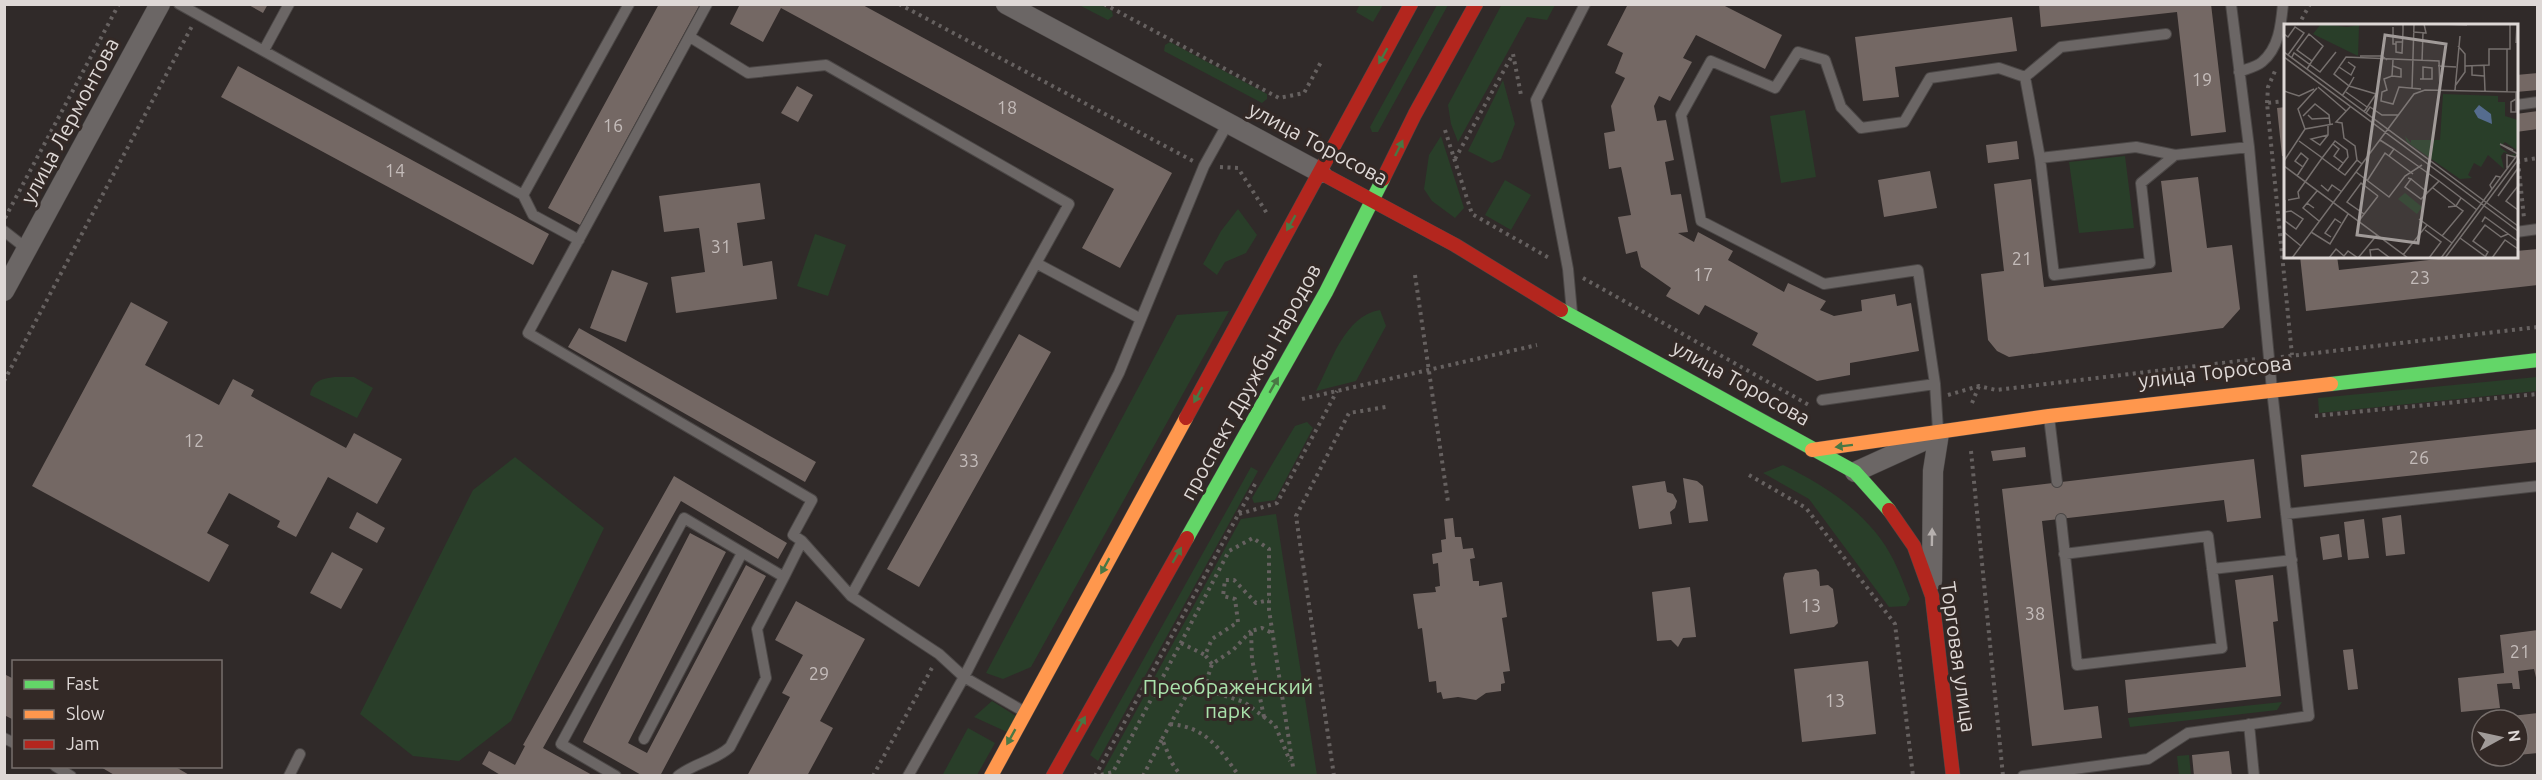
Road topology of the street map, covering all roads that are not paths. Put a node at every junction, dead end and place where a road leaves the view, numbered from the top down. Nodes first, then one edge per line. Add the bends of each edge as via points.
1 (160, 4) edge
2 (180, 4) edge
3 (289, 4) edge
4 (629, 4) edge
5 (707, 4) edge
6 (1006, 4) edge
7 (1411, 4) edge
8 (1476, 4) edge
9 (1585, 4) edge
10 (2231, 4) edge
11 (2283, 4) edge
12 (2166, 34) dead end
13 (690, 36) junction
14 (264, 50) junction
15 (2240, 72) junction
16 (2025, 77) junction
17 (2538, 102) edge
18 (2518, 105) edge
19 (1228, 123) junction
20 (2249, 147) junction
21 (2175, 155) junction
22 (2040, 158) junction
23 (1321, 173) junction
24 (523, 195) junction
25 (1373, 201) junction
26 (2538, 229) edge
27 (4, 231) edge
28 (2521, 231) edge
29 (579, 240) junction
30 (27, 249) junction
31 (1036, 263) junction
32 (4, 291) edge
33 (1573, 317) junction
34 (1141, 319) junction
35 (2538, 360) edge
36 (1935, 384) junction
37 (2272, 390) junction
38 (1818, 403) road end
39 (2049, 416) junction
40 (1939, 434) junction
41 (1876, 442) junction
42 (1812, 450) junction
43 (1855, 472) junction
44 (2057, 482) dead end
45 (2538, 486) edge
46 (2286, 514) junction
47 (2061, 519) dead end
48 (802, 541) junction
49 (742, 553) junction
50 (2064, 554) junction
51 (2292, 560) junction
52 (2212, 569) junction
53 (784, 577) junction
54 (851, 596) junction
55 (1932, 596) junction
56 (963, 677) junction
57 (1025, 712) junction
58 (2249, 724) junction
59 (644, 739) dead end
60 (300, 754) dead end
61 (58, 768) edge
62 (71, 776) edge
63 (289, 776) edge
64 (616, 776) edge
65 (678, 776) edge
66 (908, 776) edge
67 (991, 776) edge
68 (1053, 776) edge
69 (1953, 776) edge
70 (2023, 776) edge
71 (2254, 776) edge

1 - 30 street, улица Лермонтова
2 - 14 lane
3 - 14 lane
4 - 24 lane
5 - 13 lane
6 - 19 street, улица Торосова
7 -> 23 main road, проспект Дружбы Народов
25 -> 8 main road, проспект Дружбы Народов via 1415,114
9 - 33 lane via 1536,100 1568,269
10 - 15 lane
11 - 15 lane via 2280,33 2270,51 2261,62
12 - 16 lane via 2061,47
13 - 29 lane
13 - 31 lane via 748,73 826,65 1069,204
14 - 24 lane
15 - 20 lane
16 - 22 lane
16 - 36 lane via 1999,68 1930,78 1904,122 1861,128 1841,107 1825,60 1798,52 1775,88 1711,61 1681,115 1701,221 1824,284 1918,270
17 - 18 lane
19 - 23 street, улица Торосова
19 - 34 lane via 1204,166
20 - 21 lane
20 - 37 lane
21 - 22 lane via 2136,147
21 - 22 lane via 2141,183 2150,263 2054,275
23 - 25 main road, улица Торосова
23 -> 57 main road, проспект Дружбы Народов
24 - 29 lane via 533,215
25 - 33 main road, улица Торосова via 1455,245
68 -> 25 main road, проспект Дружбы Народов via 1326,292
26 - 28 lane
27 - 30 lane
29 - 48 lane via 528,333 812,500 793,535
30 - 32 street, улица Лермонтова
31 - 34 lane
31 - 54 lane
33 - 42 main road, улица Торосова
34 - 56 lane via 1119,373
35 - 37 main road, улица Торосова
36 - 38 lane
36 - 40 lane
37 - 39 main road, улица Торосова
37 - 46 lane
39 - 40 main road, улица Торосова via 1969,426
39 - 44 lane
40 - 41 main road, улица Торосова
40 - 43 street
55 -> 40 street via 1933,471
41 -> 42 main road, улица Торосова
41 - 43 street via 1861,457
42 - 43 main road, Торговая улица
43 - 55 main road, Торговая улица via 1882,500 1914,546
45 - 46 lane
46 - 51 lane
47 - 50 lane
48 - 53 lane
48 - 54 lane
49 - 53 lane
49 - 59 lane
49 - 64 lane via 684,518 561,744
50 - 52 lane via 2208,536
50 - 52 lane via 2077,665 2222,648
51 - 52 lane
51 - 58 lane via 2309,716
53 - 65 lane via 757,629 766,678 730,747
54 - 56 lane via 939,654
55 - 69 main road, Торговая улица
56 - 57 lane
56 - 66 lane
57 -> 67 main road, проспект Дружбы Народов
58 - 70 lane via 2188,733 2148,759
58 - 71 lane
60 - 63 lane
61 - 62 lane

